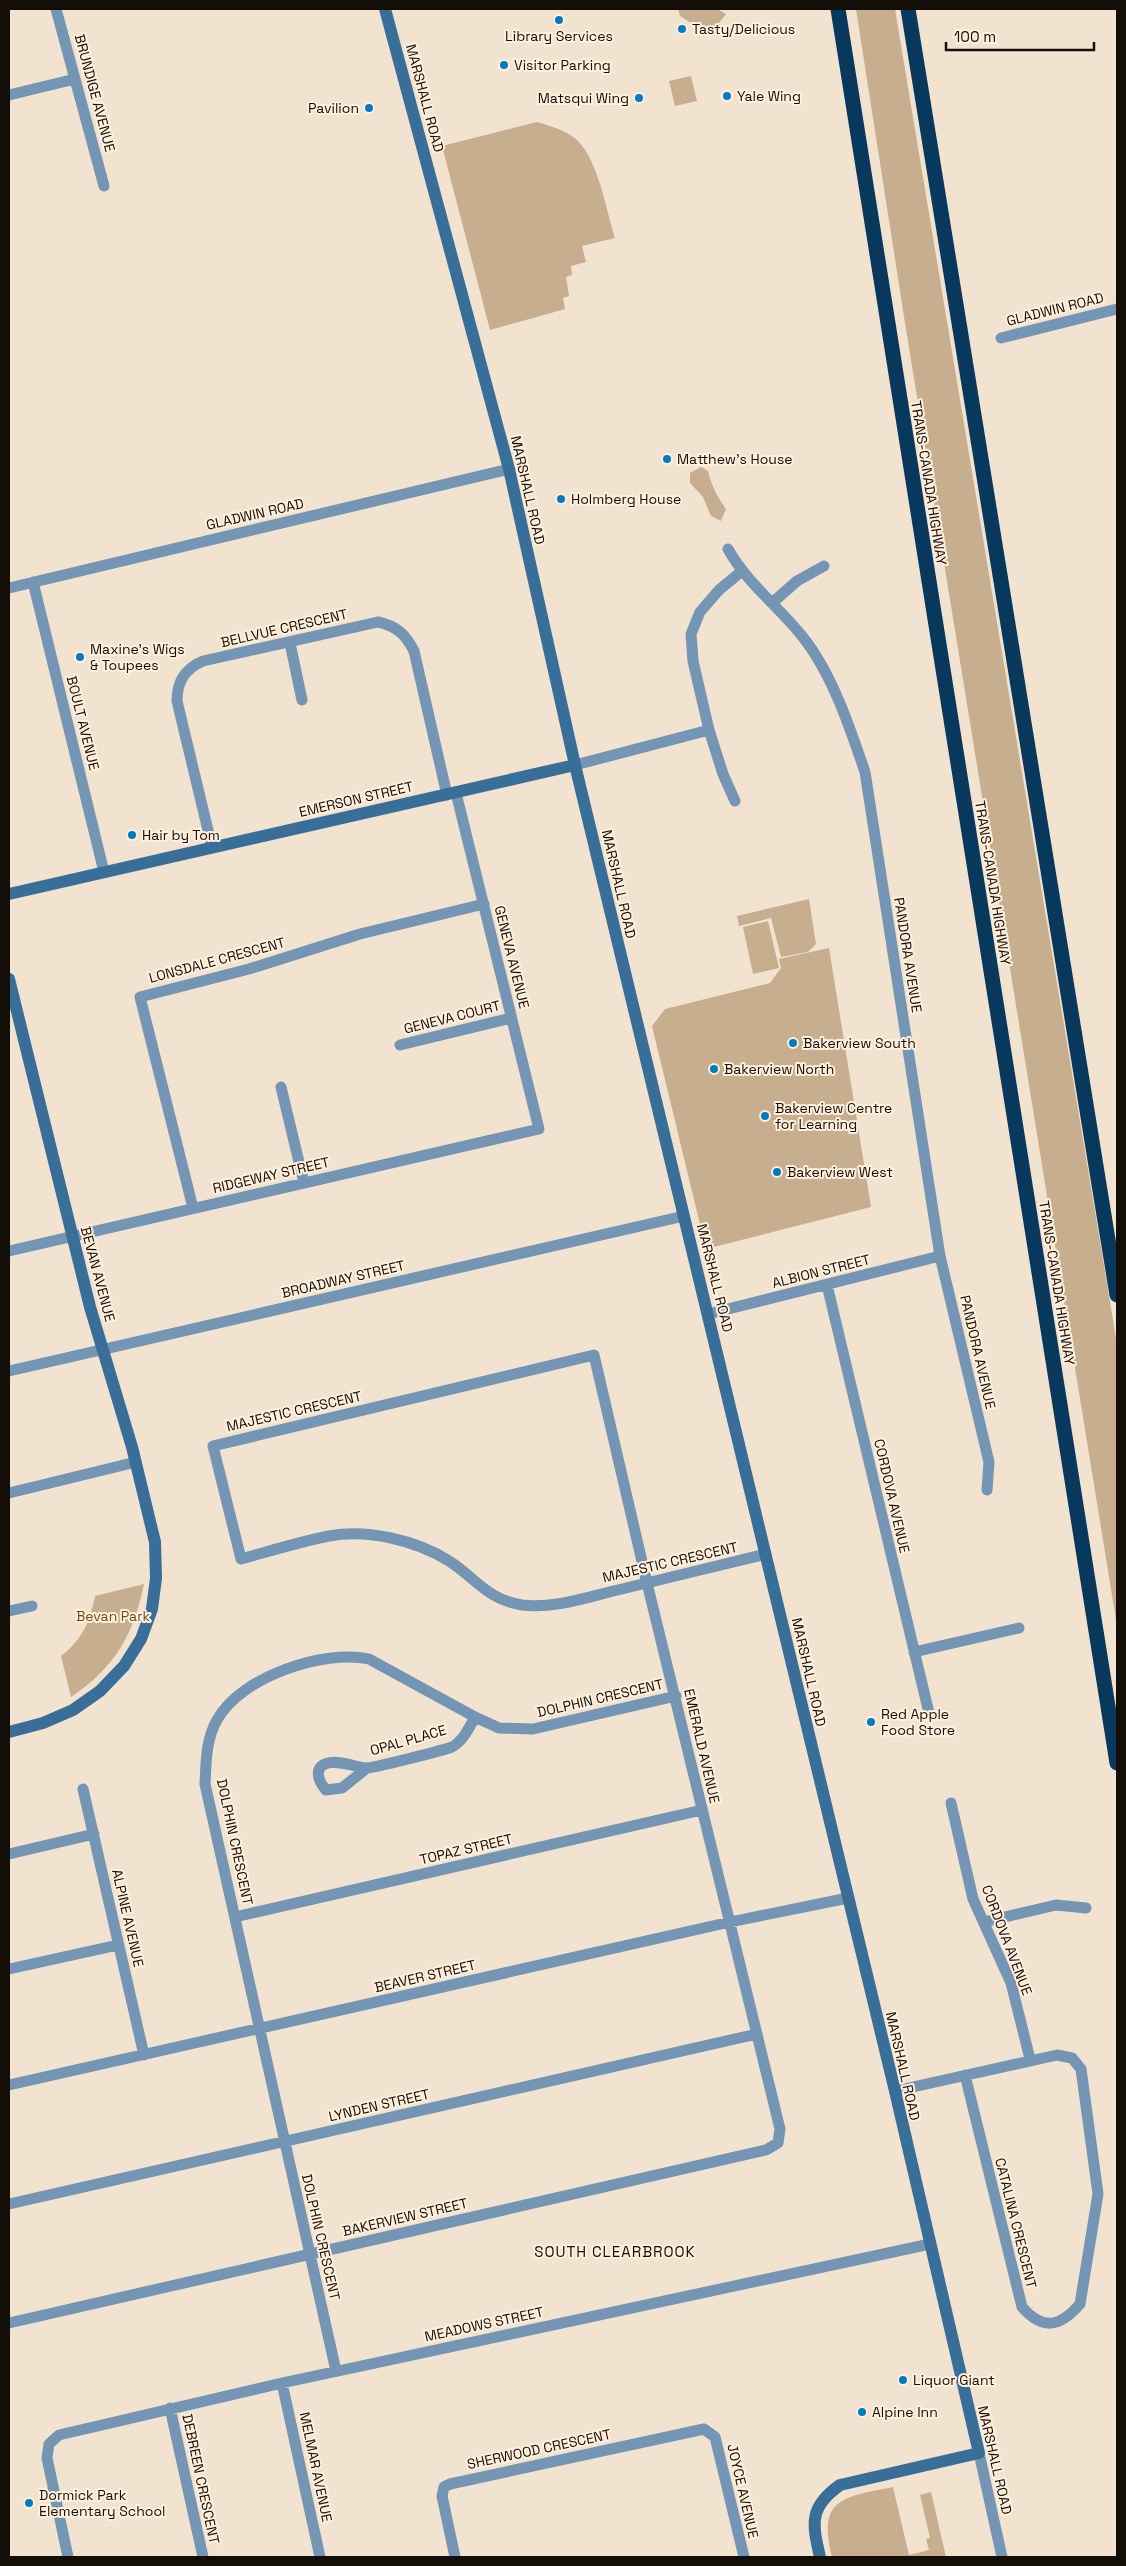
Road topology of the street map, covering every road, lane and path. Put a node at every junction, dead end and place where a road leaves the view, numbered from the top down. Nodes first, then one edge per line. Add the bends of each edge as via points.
1 (56, 9) edge
2 (385, 9) edge
3 (838, 9) edge
4 (908, 9) edge
5 (75, 80) junction
6 (9, 95) edge
7 (104, 186) dead end
8 (1117, 308) edge
9 (1001, 338) dead end
10 (509, 469) junction
11 (728, 549) dead end
12 (824, 566) dead end
13 (742, 571) junction
14 (33, 582) junction
15 (9, 588) edge
16 (772, 603) junction
17 (290, 643) junction
18 (302, 700) dead end
19 (709, 730) junction
20 (575, 765) junction
21 (452, 794) junction
22 (735, 801) dead end
23 (212, 847) junction
24 (104, 872) junction
25 (9, 894) edge
26 (484, 904) junction
27 (9, 979) edge
28 (512, 1018) junction
29 (400, 1045) dead end
30 (281, 1087) dead end
31 (539, 1129) joint
32 (304, 1183) junction
33 (193, 1208) junction
34 (684, 1216) junction
35 (72, 1236) junction
36 (9, 1251) edge
37 (940, 1256) junction
38 (827, 1285) junction
39 (1117, 1295) edge
40 (708, 1314) junction
41 (103, 1350) junction
42 (594, 1355) joint
43 (9, 1371) edge
44 (136, 1462) junction
45 (987, 1490) dead end
46 (9, 1493) edge
47 (766, 1554) junction
48 (646, 1583) junction
49 (32, 1606) dead end
50 (9, 1611) edge
51 (1019, 1628) dead end
52 (914, 1652) junction
53 (676, 1696) junction
54 (929, 1713) dead end
55 (475, 1718) junction
56 (9, 1732) edge
57 (1117, 1763) edge
58 (367, 1768) dead end
59 (83, 1789) dead end
60 (951, 1803) dead end
61 (702, 1810) junction
62 (94, 1834) junction
63 (9, 1854) edge
64 (848, 1898) junction
65 (1086, 1908) dead end
66 (235, 1917) junction
67 (730, 1922) junction
68 (984, 1922) junction
69 (118, 1945) junction
70 (9, 1969) edge
71 (259, 2029) junction
72 (757, 2034) junction
73 (144, 2054) junction
74 (1030, 2059) junction
75 (965, 2075) junction
76 (9, 2085) edge
77 (894, 2091) junction
78 (284, 2142) junction
79 (778, 2143) joint
80 (9, 2204) edge
81 (930, 2244) junction
82 (310, 2254) junction
83 (9, 2323) edge
84 (336, 2371) junction
85 (282, 2383) junction
86 (170, 2408) junction
87 (711, 2433) joint
88 (979, 2453) junction
89 (68, 2557) edge
90 (203, 2557) edge
91 (320, 2557) edge
92 (455, 2557) edge
93 (744, 2557) edge
94 (820, 2557) edge
95 (1002, 2557) edge

1 - 5 street, BRUNDIGE AVENUE
2 - 10 main road, MARSHALL ROAD
3 - 57 highway, TRANS-CANADA HIGHWAY
4 - 39 highway
5 - 6 street
5 - 7 street, BRUNDIGE AVENUE
8 - 9 street, GLADWIN ROAD
10 - 14 street, GLADWIN ROAD
10 - 20 main road, MARSHALL ROAD
11 - 13 street, PANDORA AVENUE
12 - 16 street via 797,581
13 - 16 street, PANDORA AVENUE
13 - 19 street via 700,612 691,634 693,661
14 - 15 street, GLADWIN ROAD
14 - 24 street, BOULT AVENUE
16 - 37 street, PANDORA AVENUE via 803,637 819,663 849,726 865,772
17 - 18 street
17 - 21 street, BELLVUE CRESCENT via 378,622 403,633 414,651
17 - 23 street, BELLVUE CRESCENT via 203,661 182,676 177,688 177,702
19 - 20 street, EMERSON STREET
19 - 22 street
20 - 21 main road, EMERSON STREET
20 - 34 main road, MARSHALL ROAD
21 - 23 main road, EMERSON STREET
21 - 26 street, GENEVA AVENUE
23 - 24 main road, EMERSON STREET
24 - 25 main road, EMERSON STREET
26 - 28 street, GENEVA AVENUE
26 - 33 street, LONSDALE CRESCENT via 360,934 250,970 140,997
27 - 35 main road, BEVAN AVENUE
28 - 29 street, GENEVA COURT
28 - 31 street, GENEVA AVENUE
30 - 32 street
31 - 32 street, RIDGEWAY STREET
32 - 33 street, RIDGEWAY STREET
33 - 35 street, RIDGEWAY STREET
34 - 40 main road, MARSHALL ROAD
34 - 41 street, BROADWAY STREET
35 - 36 street, RIDGEWAY STREET
35 - 41 main road, BEVAN AVENUE
37 - 38 street, ALBION STREET
37 - 45 street, PANDORA AVENUE via 989,1462
38 - 40 street, ALBION STREET
38 - 52 street, CORDOVA AVENUE
40 - 47 main road, MARSHALL ROAD
41 - 43 street, BROADWAY STREET
41 - 44 main road, BEVAN AVENUE
42 - 48 street, EMERALD AVENUE
42 - 48 street, MAJESTIC CRESCENT via 213,1446 241,1559 330,1536 375,1535 418,1546 449,1561 490,1595 522,1604 552,1606
44 - 46 street
44 - 56 main road, BEVAN AVENUE via 155,1542 156,1578 152,1609 141,1639 124,1666 100,1691 73,1710 42,1724
47 - 48 street, MAJESTIC CRESCENT
47 - 64 main road, MARSHALL ROAD
48 - 53 street, EMERALD AVENUE
49 - 50 street
51 - 52 street
52 - 54 street, CORDOVA AVENUE
53 - 55 street, DOLPHIN CRESCENT via 533,1729 499,1728
53 - 61 street, EMERALD AVENUE
55 - 58 street, OPAL PLACE via 465,1735 452,1747
55 - 66 street, DOLPHIN CRESCENT via 396,1672 355,1656 339,1656 276,1672 242,1690 217,1719 207,1750 205,1784
59 - 62 street, ALPINE AVENUE
60 - 68 street, CORDOVA AVENUE via 973,1899
61 - 66 street, TOPAZ STREET
61 - 67 street, EMERALD AVENUE
62 - 63 street
62 - 69 street, ALPINE AVENUE
64 - 67 street, BEAVER STREET
64 - 77 main road, MARSHALL ROAD
65 - 68 street via 1056,1905
66 - 71 street, DOLPHIN CRESCENT
67 - 71 street, BEAVER STREET
67 - 72 street, EMERALD AVENUE
68 - 74 street, CORDOVA AVENUE via 1011,1983
69 - 70 street
69 - 73 street, ALPINE AVENUE
71 - 73 street, BEAVER STREET
71 - 78 street, DOLPHIN CRESCENT
72 - 78 street, LYNDEN STREET
72 - 79 street, EMERALD AVENUE via 780,2129
73 - 76 street, BEAVER STREET
74 - 75 street, CATALINA CRESCENT
74 - 75 street, CATALINA CRESCENT via 1057,2055 1072,2058 1080,2069 1098,2194 1080,2304 1068,2318 1050,2324 1033,2319 1022,2306
75 - 77 street, CATALINA CRESCENT
77 - 81 main road, MARSHALL ROAD
78 - 80 street, LYNDEN STREET
78 - 82 street, DOLPHIN CRESCENT
79 - 82 street, BAKERVIEW STREET via 766,2150
81 - 84 street, MEADOWS STREET
81 - 88 main road, MARSHALL ROAD
82 - 83 street, BAKERVIEW STREET
82 - 84 street, DOLPHIN CRESCENT
84 - 85 street, MEADOWS STREET
85 - 86 street, MEADOWS STREET
85 - 91 street, MELMAR AVENUE
86 - 89 street, MEADOWS STREET via 59,2435 49,2444 47,2458
86 - 90 street, DEBREEN CRESCENT
87 - 92 street, SHERWOOD CRESCENT via 699,2429 450,2484 444,2488 442,2496
87 - 93 street, JOYCE AVENUE via 717,2443
88 - 94 main road via 840,2485 824,2496 814,2518
88 - 95 street, MARSHALL ROAD

